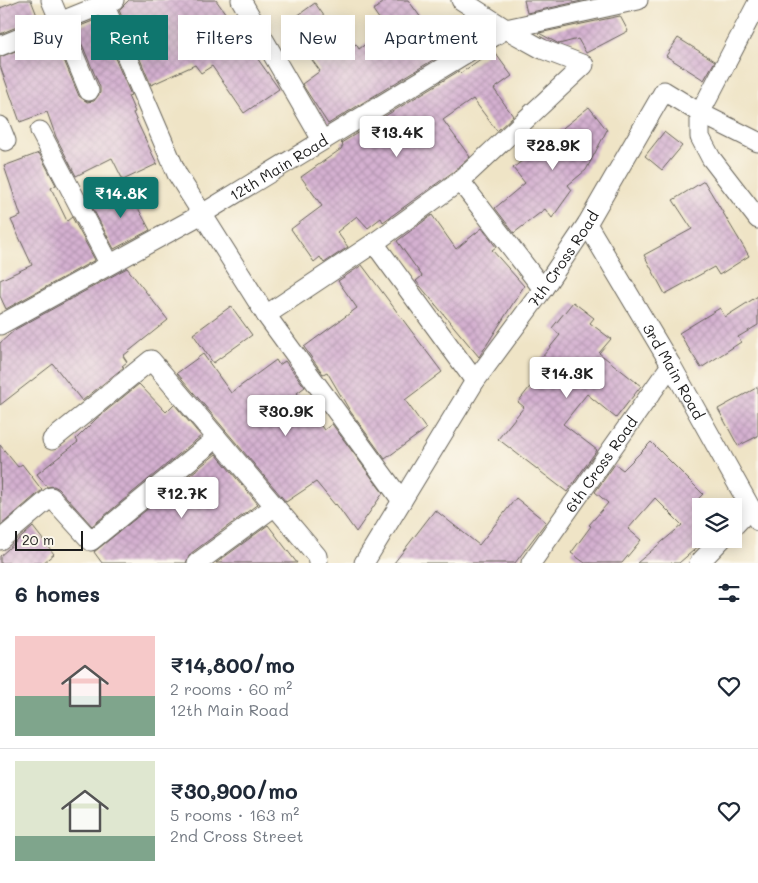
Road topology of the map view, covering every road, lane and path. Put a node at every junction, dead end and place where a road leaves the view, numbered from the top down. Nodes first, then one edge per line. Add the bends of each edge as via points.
1 (51, 0) edge
2 (241, 0) edge
3 (461, 0) edge
4 (638, 0) edge
5 (109, 2) edge
6 (758, 2) edge
7 (58, 15) edge
8 (76, 15) edge
9 (506, 29) junction
10 (15, 40) edge
11 (0, 46) edge
12 (77, 60) edge
13 (89, 90) dead end
14 (700, 113) junction
15 (40, 132) dead end
16 (322, 140) junction
17 (758, 142) edge
18 (460, 181) junction
19 (202, 214) junction
20 (758, 219) edge
21 (587, 224) junction
22 (374, 244) junction
23 (109, 264) junction
24 (543, 289) junction
25 (266, 315) junction
26 (2, 318) edge
27 (671, 364) junction
28 (475, 381) junction
29 (217, 438) junction
30 (52, 440) dead end
31 (402, 501) junction
32 (275, 506) junction
33 (754, 515) edge
34 (742, 522) edge
35 (0, 540) edge
36 (714, 548) edge
37 (197, 563) edge
38 (318, 563) edge
39 (364, 563) edge
40 (531, 563) edge
41 (700, 563) edge

1 - 7 street
2 - 16 street
3 - 9 street
4 - 9 street, 12th Main Road
5 - 8 street
5 - 19 street via 177,174
6 - 14 street
9 - 16 street, 12th Main Road
9 - 18 street via 542,49 584,65
10 - 11 street
12 - 13 street
14 - 17 street
14 - 20 street via 703,145
14 - 21 street, 7th Cross Road via 664,91
15 - 23 street
16 - 19 street, 12th Main Road
18 - 22 street
18 - 24 street
19 - 23 street, 12th Main Road
19 - 25 street
21 - 24 street, 7th Cross Road
21 - 27 street, 3rd Main Road
22 - 25 street
22 - 28 street
23 - 26 street, 12th Main Road
24 - 28 street, 7th Cross Road
25 - 31 street
27 - 33 street, 3rd Main Road
27 - 40 street, 6th Cross Road
28 - 31 street, 7th Cross Road
29 - 30 street via 151,360
29 - 32 street
29 - 35 street via 91,541 51,497
31 - 39 street, 7th Cross Road
32 - 37 street
32 - 38 street via 317,556
33 - 34 street
36 - 41 street

